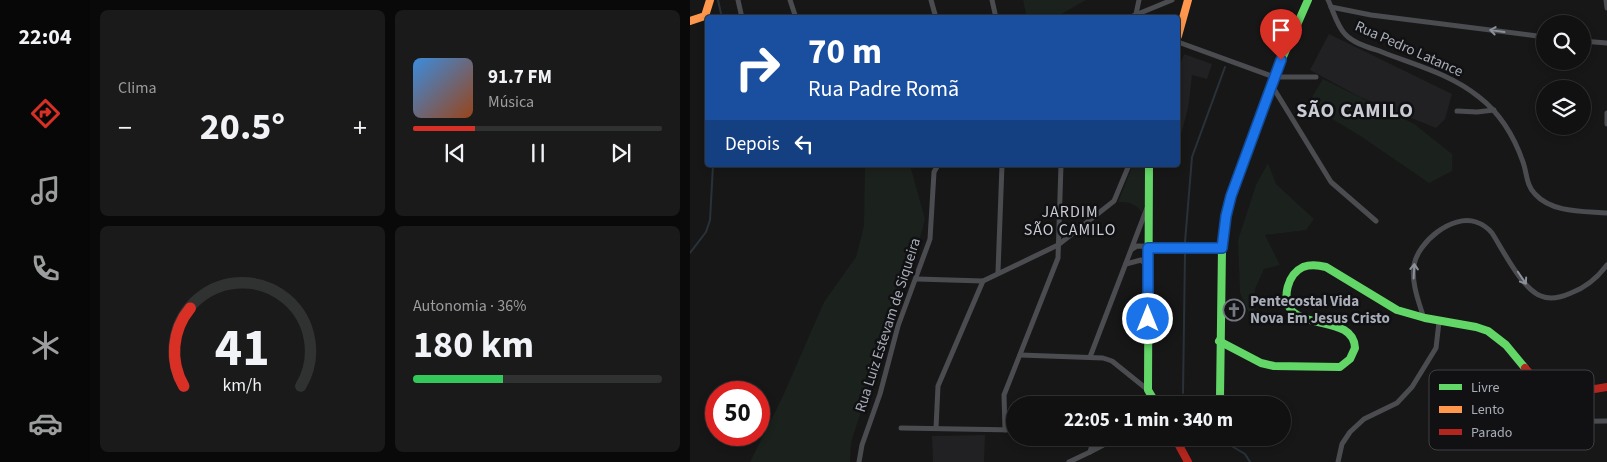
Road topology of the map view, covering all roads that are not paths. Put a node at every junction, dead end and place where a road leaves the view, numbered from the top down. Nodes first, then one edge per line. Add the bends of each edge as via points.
1 (710, 0) edge
2 (738, 0) edge
3 (790, 0) edge
4 (932, 0) edge
5 (992, 0) edge
6 (1139, 0) edge
7 (1172, 0) edge
8 (1188, 0) edge
9 (1308, 0) edge
10 (1328, 0) edge
11 (1606, 0) edge
12 (1331, 7) junction
13 (1607, 8) edge
14 (1136, 14) joint
15 (706, 15) edge
16 (741, 15) edge
17 (795, 15) edge
18 (935, 15) edge
19 (995, 15) edge
20 (705, 17) edge
21 (690, 21) edge
22 (1180, 29) edge
23 (1536, 37) edge
24 (1591, 42) edge
25 (1180, 43) edge
26 (1607, 43) edge
27 (1316, 77) dead end
28 (1273, 80) junction
29 (1456, 110) dead end
30 (1494, 110) junction
31 (1607, 112) edge
32 (1607, 124) edge
33 (937, 167) edge
34 (1002, 167) edge
35 (1061, 167) edge
36 (1128, 167) edge
37 (1149, 167) edge
38 (1148, 205) junction
39 (1607, 213) edge
40 (1376, 222) dead end
41 (1058, 245) junction
42 (1148, 248) junction
43 (1222, 248) junction
44 (1132, 249) junction
45 (1126, 264) junction
46 (1607, 265) edge
47 (1148, 266) junction
48 (998, 272) junction
49 (917, 278) junction
50 (983, 281) junction
51 (1424, 319) junction
52 (1440, 322) junction
53 (1219, 341) junction
54 (1020, 355) junction
55 (1090, 357) junction
56 (1527, 370) edge
57 (1607, 387) edge
58 (1148, 390) junction
59 (1594, 390) edge
60 (1152, 396) edge
61 (1220, 396) edge
62 (1594, 420) edge
63 (1607, 420) edge
64 (901, 428) dead end
65 (936, 428) junction
66 (1005, 430) joint
67 (1090, 446) edge
68 (1101, 446) edge
69 (1179, 446) edge
70 (1090, 452) junction
71 (859, 462) edge
72 (1069, 462) edge
73 (1188, 462) edge
74 (1338, 462) edge

1 - 15 street
2 - 16 street
3 - 17 street
4 - 18 street
5 - 19 street
6 - 14 street
7 - 14 street
8 - 22 street
9 - 28 street
10 - 12 street, Rua Pedro Latance
11 - 13 street
23 -> 12 street
12 - 30 street, Rua Pedro Latance via 1342,30 1354,41 1447,77 1477,95
20 - 21 street
24 - 26 street
25 - 28 street
27 - 28 street
28 - 40 street via 1331,182
28 - 43 street via 1228,208
29 - 30 street
30 - 39 street, Rua Pedro Latance via 1508,126 1529,185 1536,195 1570,210
31 - 32 street
33 - 49 street, Rua Luiz Estevam de Siqueira via 930,239
34 - 48 street
35 - 41 street
36 - 41 street via 1114,201
37 - 38 street
38 - 42 street
38 - 44 street
41 - 48 street
41 - 54 street via 1058,258
42 - 43 street
42 - 44 street via 1137,246
42 - 47 street
43 - 53 street
44 - 45 street
45 - 47 street via 1142,260
45 - 55 street
51 -> 46 street via 1413,278 1414,264 1428,239 1448,226 1475,221 1487,228 1525,284 1540,296 1555,297 1575,292
47 - 58 street
48 - 50 street
49 - 50 street
49 - 71 street, Rua Luiz Estevam de Siqueira via 898,326
50 - 65 street via 938,386
51 - 52 street
51 - 53 street via 1397,310 1326,268 1309,265 1293,275 1286,294 1290,305 1304,319 1336,326 1348,333 1355,343 1355,352 1347,363 1340,367 1274,366 1261,363
52 - 56 street via 1482,329 1500,338
52 - 74 street via 1436,348 1412,387 1397,403 1364,420 1350,432 1342,444
53 - 61 street
54 - 55 street
54 - 66 street via 1004,395
55 - 58 street via 1112,361
57 - 59 street
58 - 60 street
62 - 63 street
64 - 65 street
65 - 66 street
67 - 70 street
68 - 70 street
69 - 73 street
70 - 72 street

